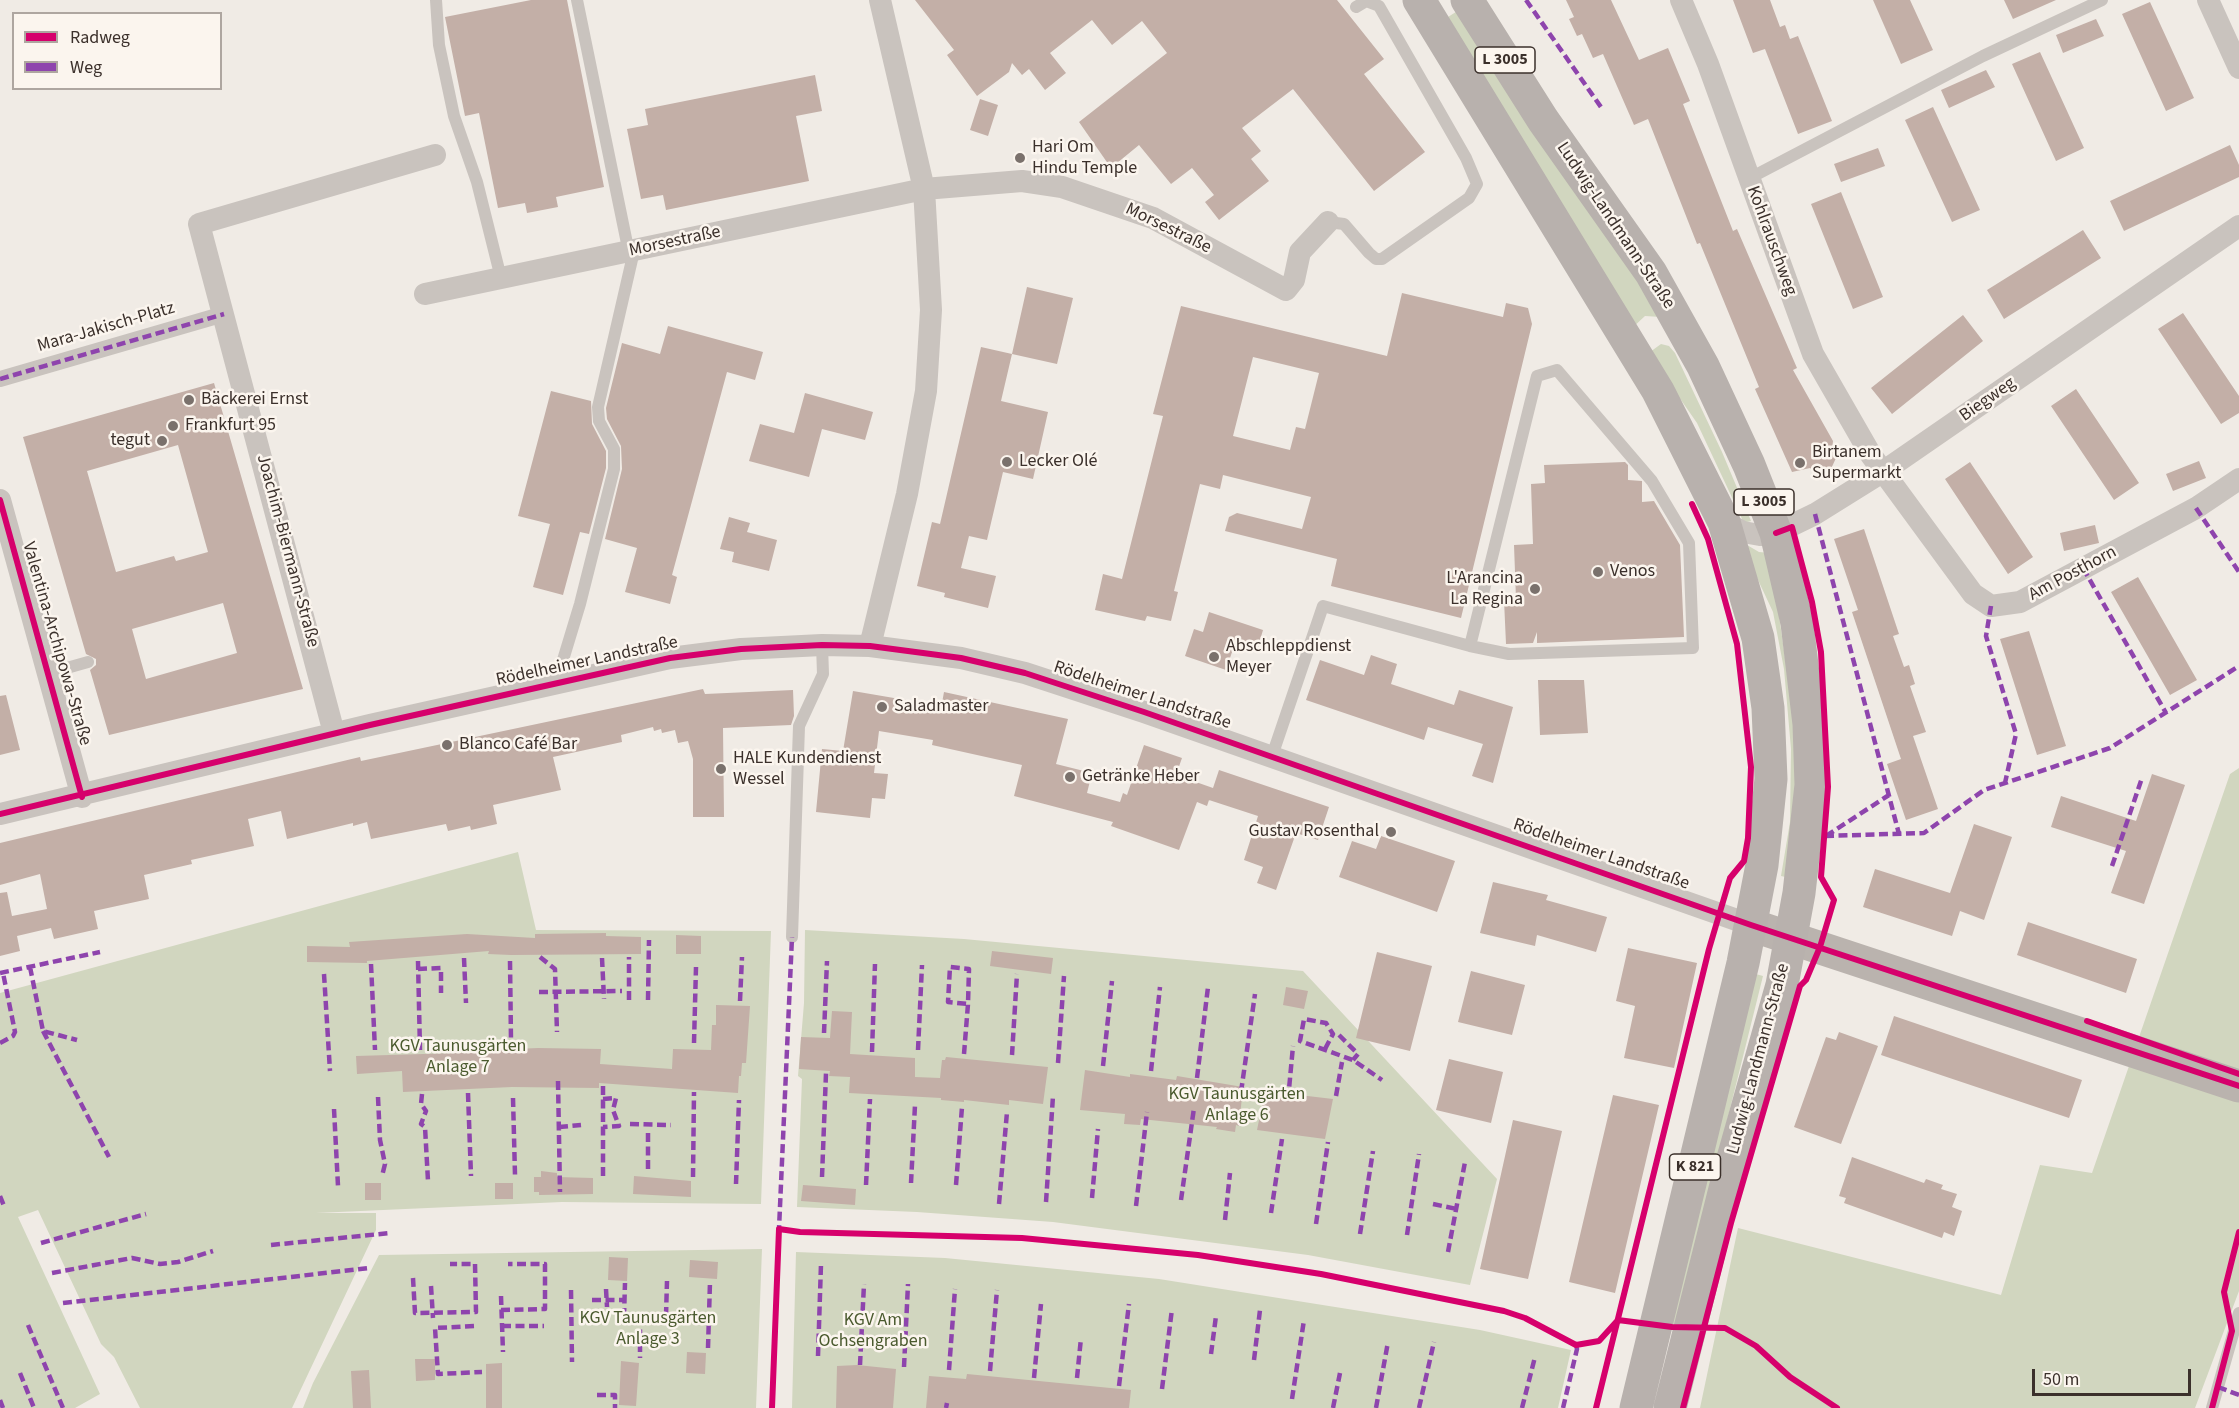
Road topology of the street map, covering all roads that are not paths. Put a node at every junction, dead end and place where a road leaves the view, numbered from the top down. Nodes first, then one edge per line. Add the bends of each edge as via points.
1 (436, 0) edge
2 (577, 0) edge
3 (880, 0) edge
4 (1419, 0) edge
5 (1467, 0) edge
6 (1681, 0) edge
7 (2102, 0) edge
8 (2208, 0) edge
9 (1356, 7) dead end
10 (2239, 68) edge
11 (435, 155) dead end
12 (1748, 179) junction
13 (924, 189) junction
14 (1328, 222) joint
15 (2239, 226) edge
16 (631, 252) junction
17 (501, 278) junction
18 (425, 294) dead end
19 (224, 314) junction
20 (1690, 343) junction
21 (1632, 348) junction
22 (0, 379) edge
23 (1884, 471) junction
24 (2239, 479) edge
25 (0, 500) edge
26 (1724, 522) junction
27 (1776, 533) junction
28 (822, 645) junction
29 (870, 646) junction
30 (1470, 646) junction
31 (88, 662) dead end
32 (49, 673) junction
33 (556, 683) junction
34 (334, 734) junction
35 (1272, 756) junction
36 (82, 796) junction
37 (0, 814) edge
38 (1751, 924) junction
39 (792, 937) dead end
40 (1790, 937) junction
41 (2239, 1086) edge
42 (2239, 1313) edge
43 (1636, 1408) edge
44 (1670, 1408) edge
45 (2212, 1408) edge

1 - 17 lane via 439,45 453,116 477,182
2 - 16 lane
3 - 13 street
4 - 21 main road, Ludwig-Landmann-Straße / L 3005
5 - 20 main road, Ludwig-Landmann-Straße / L 3005 via 1543,120 1651,273
6 - 12 street, Kohlrauschweg
7 - 12 lane via 1983,56
8 - 10 street
9 - 14 lane via 1366,1 1379,6 1477,184 1469,198 1382,259 1369,254 1344,224
11 - 19 street, Joachim-Biermann-Straße via 199,224
12 - 23 street, Kohlrauschweg via 1813,354
13 - 14 street, Morsestraße via 1022,181 1062,187 1153,218 1286,290 1294,280 1300,252
13 - 16 street, Morsestraße
13 - 29 street via 931,310 926,391 907,494
15 - 23 street, Biegweg
16 - 17 street, Morsestraße
16 - 33 lane via 598,407 599,421 614,449 614,469
17 - 18 street, Morsestraße
19 - 22 street, Mara-Jakisch-Platz
19 - 34 street, Joachim-Biermann-Straße
20 - 21 main road via 1651,326 1640,330
20 - 27 main road, Ludwig-Landmann-Straße / L 3005 via 1730,422
21 - 26 main road, Ludwig-Landmann-Straße / L 3005
23 - 24 street, Am Posthorn via 1973,594 1991,606 2020,602 2196,508
23 - 27 street, Biegweg
25 - 32 street, Valentina-Archipowa-Straße
26 - 27 street, Biegweg via 1743,532
26 - 38 main road, Ludwig-Landmann-Straße / L 3005 via 1758,638 1768,708 1770,789
27 - 40 main road, Ludwig-Landmann-Straße / L 3005 via 1797,623 1809,724 1811,785 1807,832
28 - 29 street, Rödelheimer Landstraße
28 - 33 street, Rödelheimer Landstraße via 670,658
28 - 39 lane via 823,674 799,726
29 - 35 street, Rödelheimer Landstraße via 961,658 1024,673
30 - 30 lane via 1537,376 1557,370 1652,481 1689,543 1693,648 1509,654
30 - 35 lane via 1323,606
31 - 32 lane
32 - 36 street, Valentina-Archipowa-Straße
33 - 34 street, Rödelheimer Landstraße
34 - 36 street, Rödelheimer Landstraße
35 - 38 street, Rödelheimer Landstraße
36 - 37 street, Rödelheimer Landstraße
38 - 40 main road, Rödelheimer Landstraße
38 - 43 main road, Ludwig-Landmann-Straße / K 821
40 - 41 main road, Rödelheimer Landstraße
40 - 44 main road, Ludwig-Landmann-Straße / K 821 via 1782,985 1730,1169
42 - 45 lane

